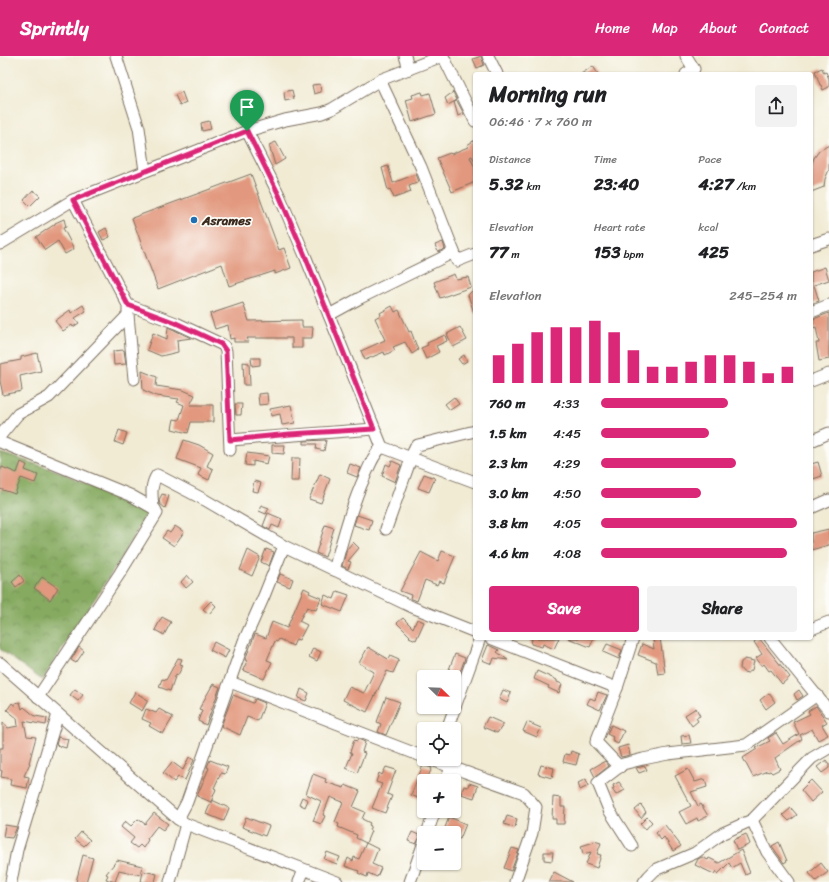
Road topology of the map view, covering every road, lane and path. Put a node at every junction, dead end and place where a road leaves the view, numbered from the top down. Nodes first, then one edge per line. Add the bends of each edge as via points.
1 (116, 56) edge
2 (405, 56) edge
3 (443, 56) edge
4 (488, 56) edge
5 (686, 56) edge
6 (409, 69) junction
7 (496, 72) edge
8 (689, 72) edge
9 (380, 80) junction
10 (473, 118) edge
11 (247, 131) junction
12 (145, 171) junction
13 (73, 200) junction
14 (829, 239) edge
15 (0, 244) edge
16 (813, 244) edge
17 (454, 252) junction
18 (473, 255) edge
19 (829, 305) edge
20 (128, 310) junction
21 (813, 311) edge
22 (329, 315) junction
23 (829, 374) edge
24 (134, 379) dead end
25 (813, 380) edge
26 (374, 429) junction
27 (473, 431) edge
28 (829, 433) edge
29 (0, 436) edge
30 (813, 440) edge
31 (0, 442) edge
32 (382, 447) junction
33 (411, 458) junction
34 (473, 481) edge
35 (829, 500) edge
36 (813, 507) edge
37 (153, 508) junction
38 (386, 529) dead end
39 (284, 546) junction
40 (334, 570) junction
41 (829, 622) edge
42 (813, 628) edge
43 (473, 631) edge
44 (479, 640) edge
45 (495, 640) edge
46 (632, 640) edge
47 (776, 640) edge
48 (0, 663) edge
49 (230, 682) junction
50 (617, 688) junction
51 (817, 695) junction
52 (38, 697) junction
53 (829, 711) edge
54 (58, 714) junction
55 (450, 722) edge
56 (829, 748) edge
57 (417, 754) edge
58 (451, 767) joint
59 (620, 767) junction
60 (448, 774) edge
61 (752, 820) junction
62 (182, 821) junction
63 (632, 846) dead end
64 (417, 862) edge
65 (304, 870) junction
66 (11, 882) edge
67 (170, 882) edge
68 (299, 882) edge
69 (337, 882) edge
70 (410, 882) edge
71 (516, 882) edge
72 (644, 882) edge
73 (789, 882) edge

1 - 12 street via 139,128
2 - 6 street
3 - 6 street
3 - 10 street
4 - 7 street
5 - 8 street via 694,69
6 - 9 street
9 - 11 street via 322,113
9 - 17 street via 421,167
11 - 12 street
11 - 22 street via 279,195
12 - 13 street
13 - 15 street
13 - 20 street
14 - 16 street
17 - 18 street via 457,262
17 - 22 street
19 - 21 street
20 - 24 street
20 - 26 street via 176,323 224,346 230,445 290,434
20 - 29 street via 49,397 18,414
22 - 26 street
23 - 25 street
26 - 32 street
27 - 33 street via 418,445
28 - 30 street
31 - 37 street via 130,495
32 - 33 street
32 - 40 street via 374,454 353,505
33 - 34 street
33 - 38 street
35 - 36 street
37 - 39 street via 153,481 157,475
37 - 52 street via 157,515
39 - 40 street
39 - 49 street via 244,641
40 - 43 street via 412,607
41 - 42 street
44 - 55 street
45 - 50 street
46 - 50 street
47 - 51 street
48 - 52 street
49 - 57 street
49 - 62 street
50 - 59 street via 596,742
51 - 53 street
51 - 59 street via 746,745 668,754 623,764
52 - 54 street
54 - 62 street
54 - 66 street via 17,850
56 - 61 street via 812,758
58 - 60 street
58 - 71 street via 524,793 536,807 532,832
59 - 63 street via 598,783 609,810
61 - 72 street via 723,833 695,853 655,870
61 - 73 street via 767,852
62 - 65 street
62 - 67 street
64 - 70 street
65 - 68 street
65 - 69 street

